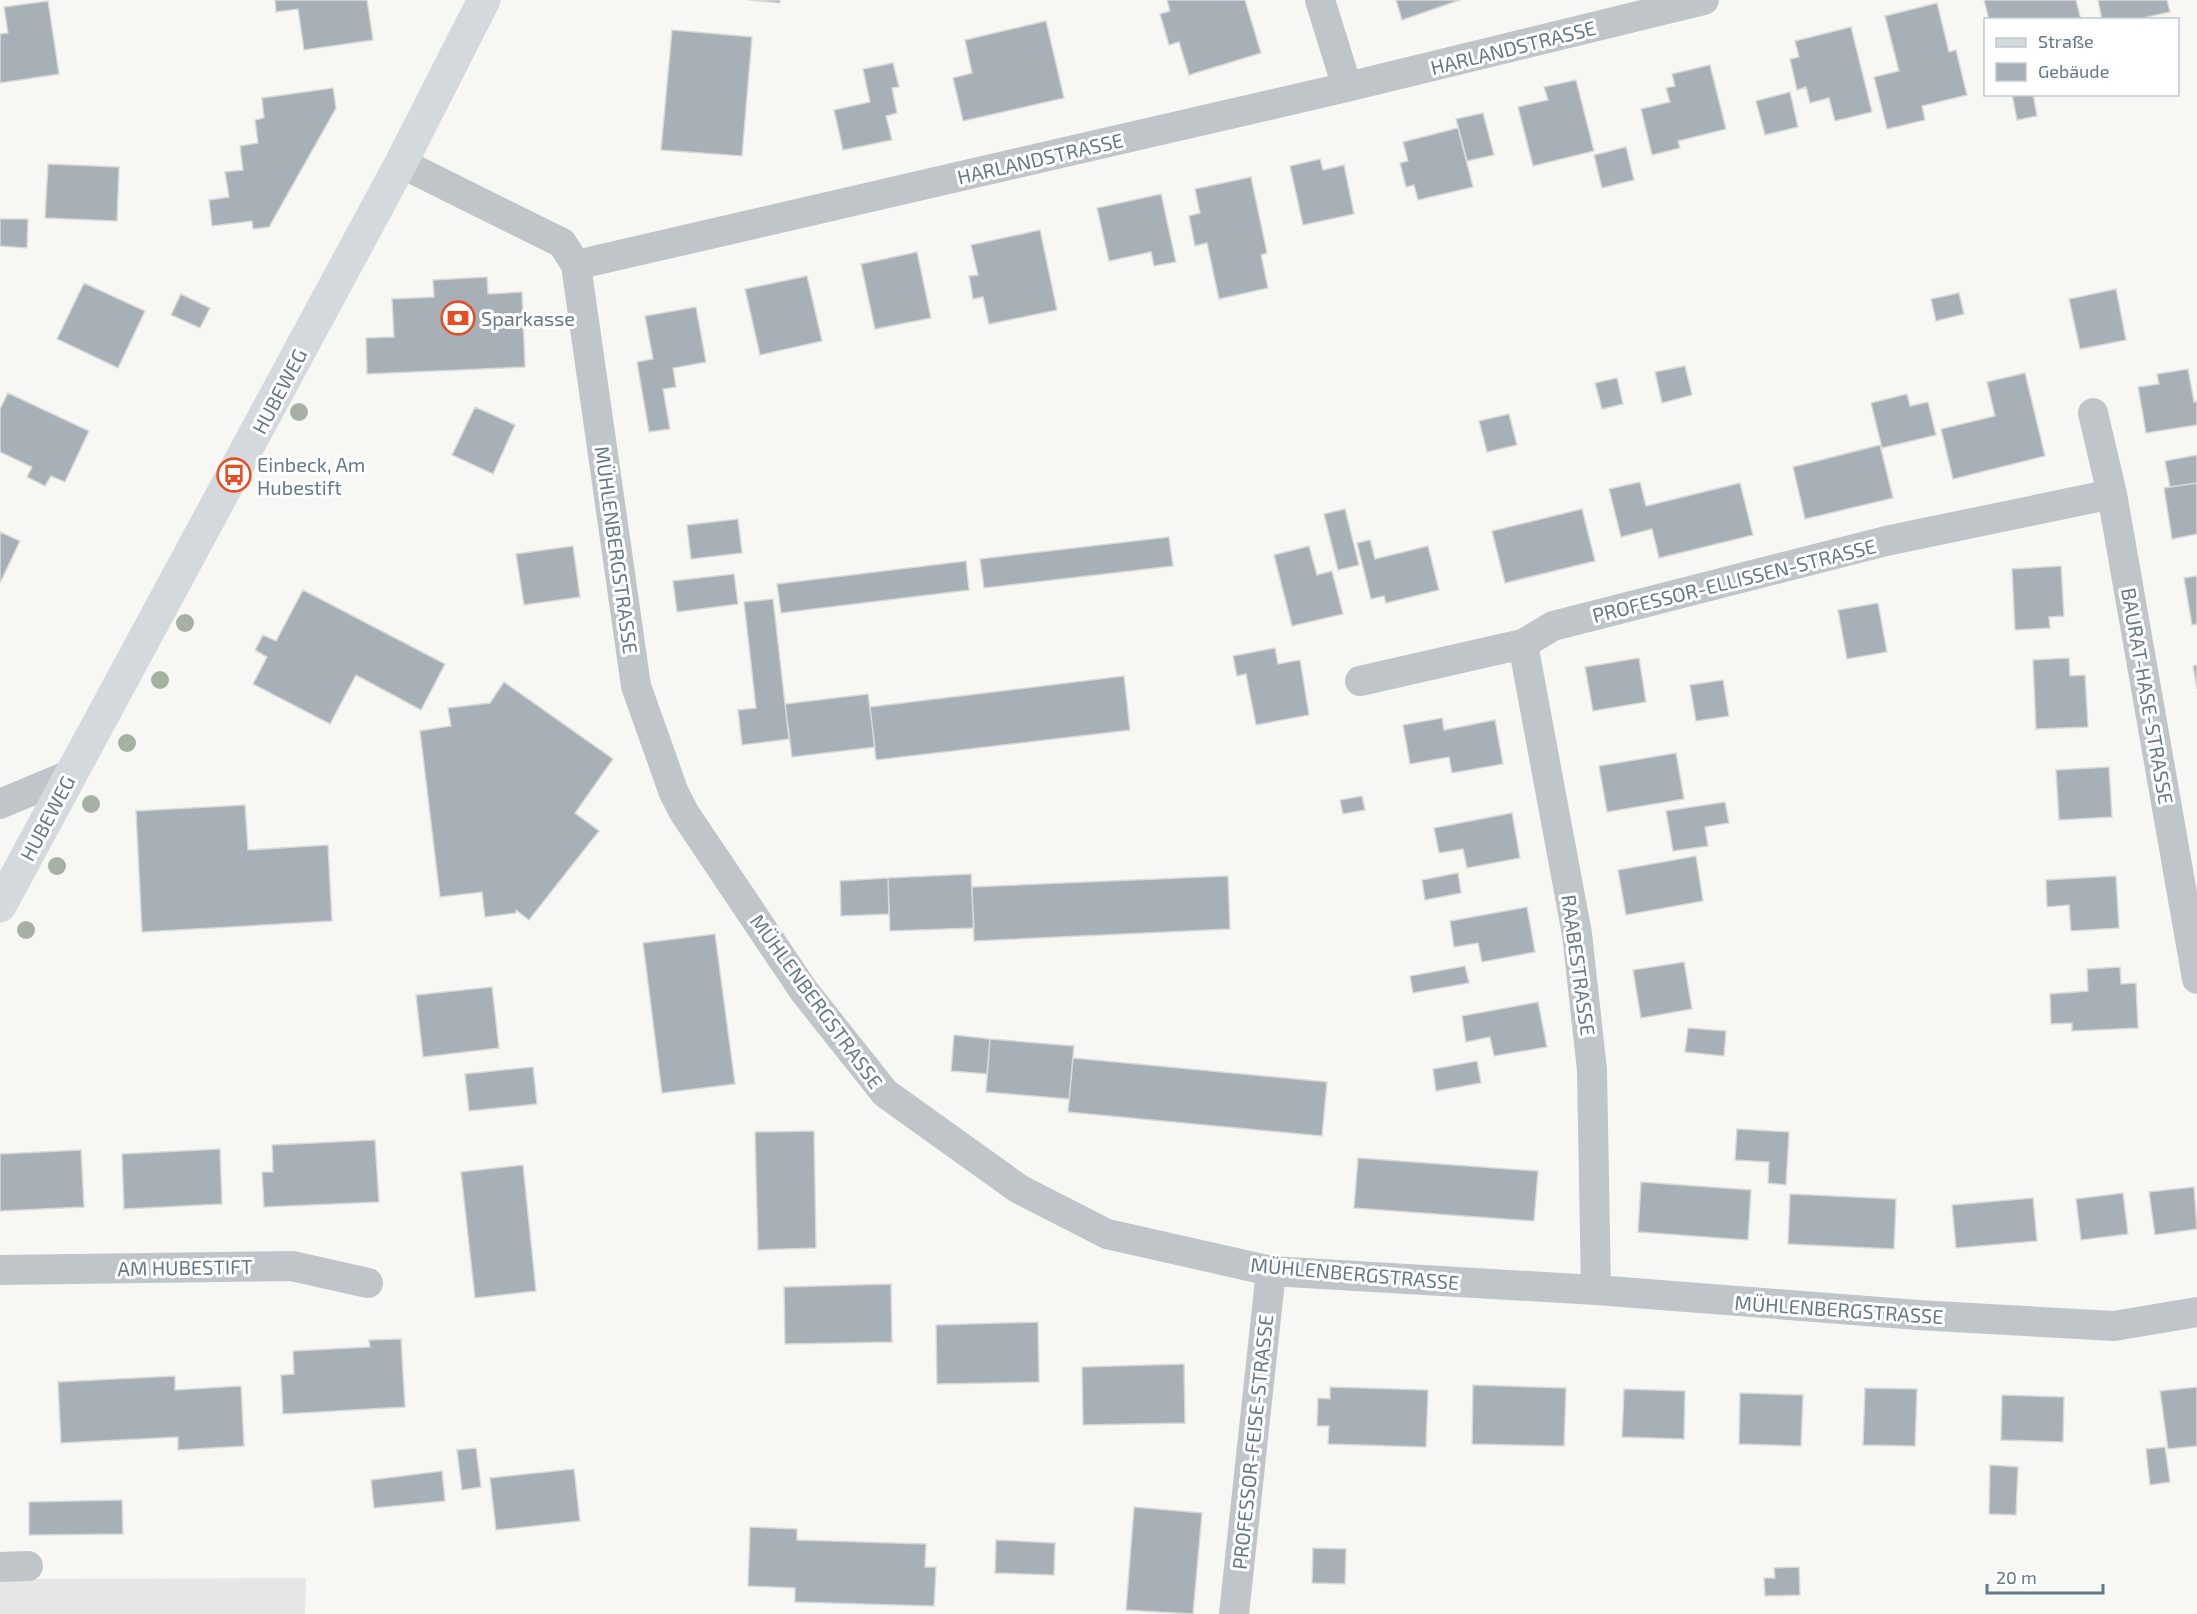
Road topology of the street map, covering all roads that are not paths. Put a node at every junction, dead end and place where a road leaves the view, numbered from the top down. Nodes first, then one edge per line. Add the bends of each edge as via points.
1 (484, 0) edge
2 (1320, 0) edge
3 (1704, 0) edge
4 (1347, 87) junction
5 (401, 163) junction
6 (576, 265) junction
7 (2093, 413) dead end
8 (2112, 494) junction
9 (1523, 644) junction
10 (1360, 681) dead end
11 (69, 775) junction
12 (0, 804) edge
13 (0, 906) edge
14 (2197, 979) edge
15 (0, 1270) edge
16 (1271, 1271) junction
17 (368, 1283) dead end
18 (1596, 1290) junction
19 (2197, 1312) edge
20 (1234, 1614) edge

1 - 5 street, HUBEWEG
2 - 4 street
3 - 4 street, HARLANDSTRASSE
4 - 6 street, HARLANDSTRASSE
5 - 6 street via 562,243
5 - 11 street, HUBEWEG
6 - 16 street, MÜHLENBERGSTRASSE via 636,686 685,814 804,991 885,1094 1019,1189 1107,1234
7 - 8 street, BAURAT-HASE-STRASSE
8 - 9 street, PROFESSOR-ELLISSEN-STRASSE via 1886,541 1553,626
8 - 14 street, BAURAT-HASE-STRASSE
9 - 10 street, PROFESSOR-ELLISSEN-STRASSE
9 - 18 street, RAABESTRASSE via 1577,934 1593,1070
11 - 12 street
11 - 13 street, HUBEWEG
15 - 17 street, AM HUBESTIFT via 292,1266
16 - 18 street, MÜHLENBERGSTRASSE
16 - 20 street, PROFESSOR-FEISE-STRASSE
18 - 19 street, MÜHLENBERGSTRASSE via 2114,1326

